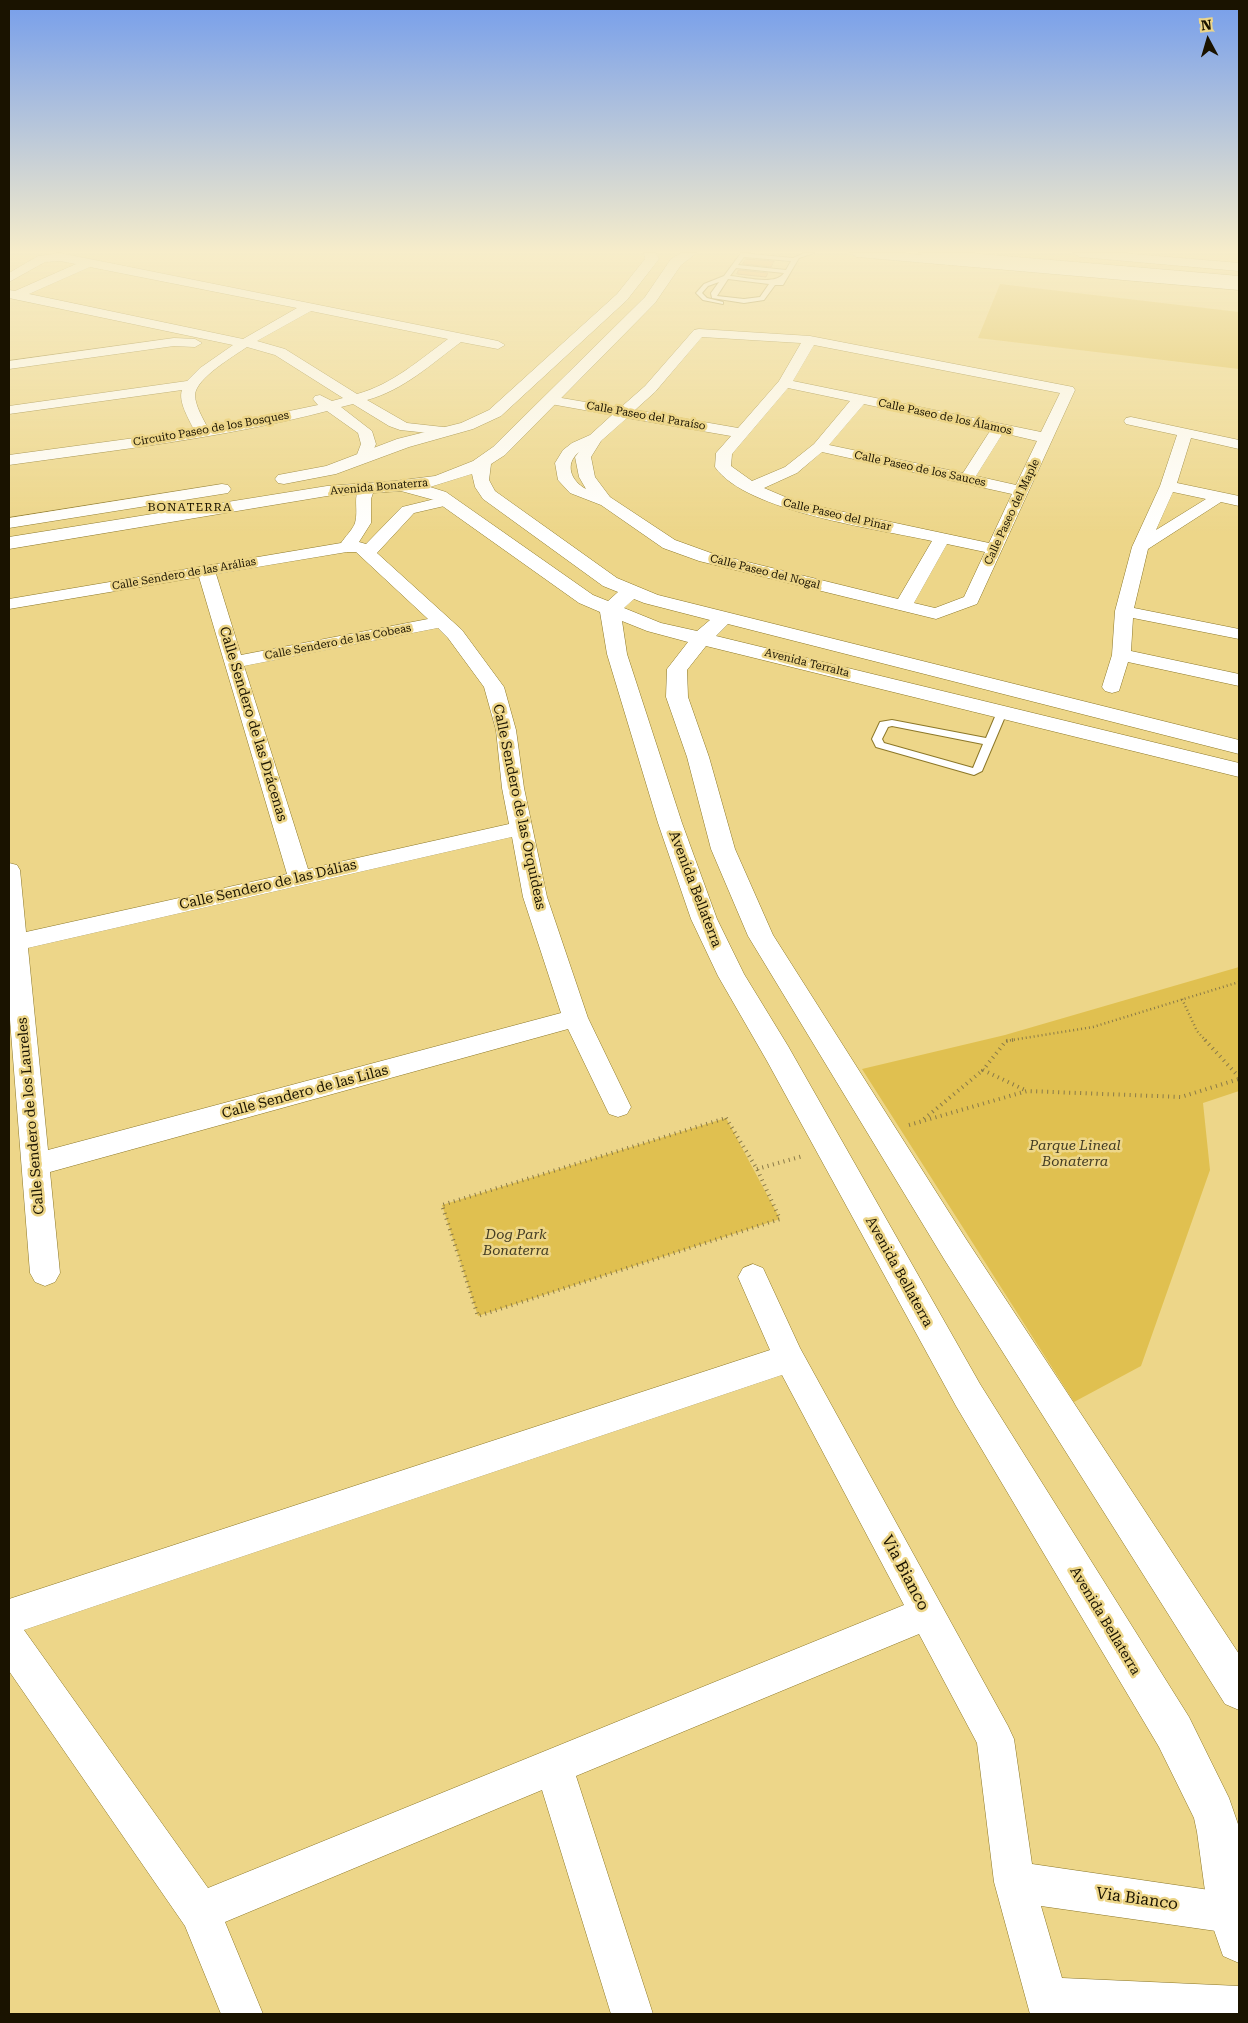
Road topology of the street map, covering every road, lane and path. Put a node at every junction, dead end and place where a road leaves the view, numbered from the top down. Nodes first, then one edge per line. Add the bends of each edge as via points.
1 (87, 347) edge
2 (135, 347) edge
3 (238, 347) joint
4 (241, 347) edge
5 (441, 347) edge
6 (567, 347) edge
7 (603, 347) edge
8 (686, 347) edge
9 (806, 347) edge
10 (848, 347) edge
11 (18, 349) dead end
12 (67, 357) junction
13 (271, 364) dead end
14 (9, 365) edge
15 (784, 383) junction
16 (192, 384) junction
17 (308, 390) dead end
18 (556, 394) junction
19 (354, 399) junction
20 (860, 399) junction
21 (636, 401) junction
22 (330, 406) junction
23 (9, 410) edge
24 (623, 412) junction
25 (1131, 421) dead end
26 (467, 426) junction
27 (747, 427) junction
28 (999, 428) junction
29 (447, 432) junction
30 (202, 433) junction
31 (1185, 434) junction
32 (595, 438) junction
33 (1046, 438) junction
34 (1239, 444) edge
35 (502, 446) junction
36 (819, 447) junction
37 (364, 457) junction
38 (9, 460) edge
39 (483, 463) junction
40 (340, 467) junction
41 (967, 479) junction
42 (267, 482) dead end
43 (239, 486) dead end
44 (406, 486) junction
45 (1168, 486) junction
46 (362, 487) junction
47 (753, 487) junction
48 (1022, 490) junction
49 (447, 501) junction
50 (606, 502) junction
51 (1212, 502) junction
52 (1239, 502) edge
53 (67, 514) junction
54 (1239, 514) edge
55 (381, 515) junction
56 (9, 523) edge
57 (73, 533) junction
58 (942, 538) junction
59 (9, 543) edge
60 (1140, 547) junction
61 (358, 549) junction
62 (994, 549) junction
63 (206, 570) junction
64 (620, 600) junction
65 (9, 604) edge
66 (903, 606) junction
67 (1124, 610) junction
68 (936, 614) joint
69 (441, 622) junction
70 (713, 628) junction
71 (1239, 634) edge
72 (1121, 655) junction
73 (234, 662) junction
74 (1236, 674) edge
75 (1112, 687) dead end
76 (1002, 712) junction
77 (989, 742) junction
78 (1239, 747) edge
79 (1239, 770) edge
80 (521, 828) junction
81 (9, 870) edge
82 (300, 878) junction
83 (15, 943) junction
84 (1239, 982) edge
85 (1182, 999) junction
86 (575, 1018) junction
87 (983, 1070) junction
88 (1239, 1078) edge
89 (1027, 1090) junction
90 (618, 1107) dead end
91 (922, 1121) junction
92 (882, 1132) junction
93 (830, 1148) junction
94 (36, 1165) junction
95 (757, 1169) junction
96 (45, 1273) dead end
97 (753, 1277) dead end
98 (789, 1358) junction
99 (927, 1613) junction
100 (9, 1617) edge
101 (9, 1640) edge
102 (1239, 1690) edge
103 (554, 1766) junction
104 (1229, 1823) edge
105 (1014, 1882) junction
106 (200, 1912) junction
107 (1235, 1926) edge
108 (1048, 2006) edge
109 (1239, 2008) edge
110 (242, 2014) edge
111 (632, 2014) edge

1 - 12 street
2 - 12 street
3 - 13 street
3 - 16 street
4 - 19 street via 280,352
5 - 19 street, Circuito Paseo de los Bosques via 398,383
6 - 26 main road, Avenida Bonaterra via 495,414
7 - 18 main road, Avenida Bonaterra
8 - 21 street, Calle Paseo del Nogal
9 - 15 street, Calle Paseo del Pinar
10 - 33 street, Calle Paseo del Maple via 1068,390
11 - 12 street
12 - 14 street
15 - 20 street, Calle Paseo de los Álamos
15 - 27 street, Calle Paseo del Pinar
16 - 23 street
16 - 30 street via 188,394
17 - 22 street
18 - 21 street, Calle Paseo del Paraíso
18 - 24 street, Calle Paseo del Paraíso
18 - 35 main road, Avenida Bonaterra
19 - 22 street, Circuito Paseo de los Bosques
19 - 29 street via 405,427
20 - 28 street, Calle Paseo de los Álamos
20 - 36 street
21 - 24 street, Calle Paseo del Nogal
21 - 27 street, Calle Paseo del Paraíso
22 - 30 street, Circuito Paseo de los Bosques
22 - 37 street via 365,432 369,446
24 - 27 street, Calle Paseo del Paraíso
24 - 32 street, Calle Paseo del Nogal
25 - 31 street
26 - 29 main road, Avenida Bonaterra
26 - 35 main road via 486,430 498,437
27 - 47 street, Calle Paseo del Pinar via 724,453 723,467
28 - 33 street, Calle Paseo de los Álamos
28 - 41 street
29 - 37 main road, Avenida Bonaterra via 403,442
30 - 38 street, Circuito Paseo de los Bosques
31 - 34 street
31 - 45 street
32 - 50 street, Calle Paseo del Nogal via 583,457 586,478
32 - 50 street, Calle Paseo del Nogal via 569,451 562,462 563,474 571,487
33 - 48 street, Calle Paseo del Maple
35 - 39 main road, Avenida Bonaterra
36 - 41 street, Calle Paseo de los Sauces
36 - 47 street via 790,470
37 - 40 main road, Avenida Bonaterra
39 - 44 main road, Avenida Bonaterra via 445,480
39 - 64 main road, Avenida Terralta via 480,483 488,495 610,582
40 - 42 main road, Avenida Bonaterra
40 - 46 main road via 346,483
41 - 48 street, Calle Paseo de los Sauces
43 - 53 main road
44 - 46 main road, Avenida Bonaterra
44 - 49 main road, Avenida Terralta via 426,490
45 - 51 street
45 - 60 street
46 - 55 street via 364,499
46 - 57 main road, Avenida Bonaterra
47 - 58 street, Calle Paseo del Pinar via 793,506
48 - 62 street, Calle Paseo del Maple
49 - 55 street
49 - 64 main road, Avenida Terralta via 586,599
50 - 66 street, Calle Paseo del Nogal via 669,544 692,554
51 - 52 street
51 - 54 street
51 - 60 street
53 - 56 main road
53 - 57 main road
55 - 61 street
55 - 61 street via 363,523
57 - 59 main road, Avenida Bonaterra
58 - 62 street, Calle Paseo del Pinar
58 - 66 street
60 - 67 street
61 - 63 street, Calle Sendero de las Arálias
61 - 69 street, Calle Sendero de las Orquídeas
62 - 68 street, Calle Paseo del Maple via 971,600
63 - 65 street, Calle Sendero de las Arálias
63 - 73 street, Calle Sendero de las Drácenas
64 - 70 main road, Avenida Terralta via 652,599
64 - 70 main road, Avenida Terralta via 654,627
64 - 93 main road, Avenida Bellaterra via 617,654 670,824 704,919 731,976
66 - 68 street, Calle Paseo del Nogal
67 - 71 street
67 - 72 street
69 - 73 street, Calle Sendero de las Cobeas
69 - 80 street, Calle Sendero de las Orquídeas via 455,634 494,687 506,730
70 - 76 main road, Avenida Terralta
70 - 78 main road, Avenida Terralta
70 - 92 main road via 677,669 677,697 724,849 761,936
72 - 74 street
72 - 75 street
73 - 82 street, Calle Sendero de las Drácenas
76 - 77 lane
76 - 79 main road, Avenida Terralta
77 - 77 lane via 974,772 880,745 877,739 884,724 892,723
80 - 82 street, Calle Sendero de las Dálias
80 - 86 street, Calle Sendero de las Orquídeas via 535,898
81 - 83 street, Calle Sendero de los Laureles
82 - 83 street, Calle Sendero de las Dálias
83 - 94 street, Calle Sendero de los Laureles
84 - 85 path
85 - 87 path via 1093,1027 1006,1041
85 - 88 path via 1197,1030
86 - 90 street, Calle Sendero de las Orquídeas
86 - 94 street, Calle Sendero de las Lilas
87 - 89 path
87 - 91 path
88 - 89 path via 1181,1097
89 - 91 path
91 - 92 path
92 - 102 main road via 1064,1422
93 - 95 path
93 - 104 main road, Avenida Bellaterra via 968,1395 1174,1732 1214,1813
94 - 96 street, Calle Sendero de los Laureles
95 - 95 path via 726,1118 442,1205 478,1316 780,1219
97 - 98 street, Via Bianco
98 - 99 street, Via Bianco
98 - 100 street
99 - 103 street
99 - 105 street, Via Bianco via 995,1739
101 - 106 street
103 - 106 street
103 - 111 street
104 - 107 main road, Avenida Bellaterra
105 - 107 street, Via Bianco
105 - 108 street, Via Bianco
106 - 110 street
108 - 109 street, Via Bianco

